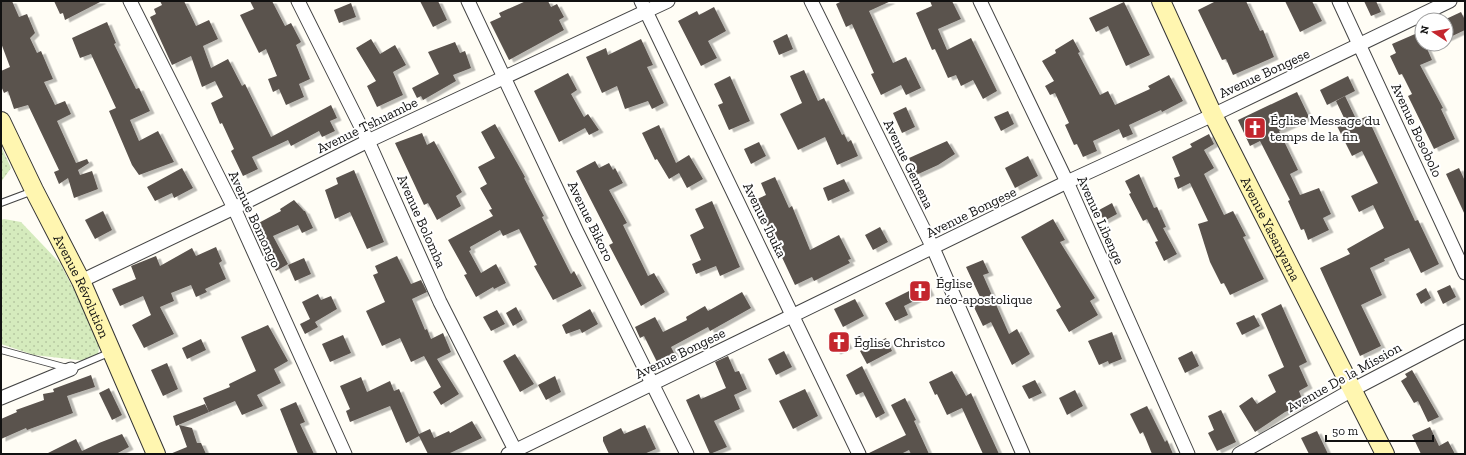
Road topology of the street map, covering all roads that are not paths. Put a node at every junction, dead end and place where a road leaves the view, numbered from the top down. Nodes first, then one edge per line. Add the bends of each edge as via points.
1 (130, 1) edge
2 (298, 1) edge
3 (468, 1) edge
4 (668, 1) edge
5 (811, 1) edge
6 (980, 1) edge
7 (1161, 1) edge
8 (1339, 1) edge
9 (1450, 1) edge
10 (643, 6) edge
11 (1360, 45) junction
12 (506, 78) junction
13 (1213, 115) junction
14 (1, 121) edge
15 (368, 141) junction
16 (1067, 182) junction
17 (34, 190) junction
18 (1, 203) edge
19 (234, 208) junction
20 (933, 248) junction
21 (1465, 273) edge
22 (81, 281) junction
23 (793, 315) junction
24 (1465, 331) edge
25 (1, 350) edge
26 (112, 352) junction
27 (71, 369) junction
28 (654, 384) junction
29 (1352, 390) junction
30 (1, 398) edge
31 (514, 453) edge
32 (156, 454) edge
33 (345, 454) edge
34 (687, 454) edge
35 (859, 454) edge
36 (1023, 454) edge
37 (1188, 454) edge
38 (1239, 454) edge
39 (1385, 454) edge

1 - 19 street, Avenue Bomongo
2 - 15 street, Avenue Bolomba
3 - 12 street, Avenue Bikoro
4 - 10 street, Avenue Tshuambe
5 - 20 street, Avenue Gemena
6 - 16 street, Avenue Libenge
7 - 13 street, Avenue Yasanyama
8 - 11 street, Avenue Bosobolo
9 - 11 street, Avenue Bongese
10 - 12 street, Avenue Tshuambe
10 - 23 street, Avenue Ibuka
11 - 13 street, Avenue Bongese
11 - 21 street, Avenue Bosobolo
12 - 15 street, Avenue Tshuambe
12 - 28 street, Avenue Bikoro via 577,232
13 - 16 street, Avenue Bongese
13 - 29 street, Avenue Yasanyama
14 - 17 street, Avenue Révolution
15 - 19 street, Avenue Tshuambe
15 - 31 street, Avenue Bolomba via 440,302
16 - 20 street, Avenue Bongese
16 - 37 street, Avenue Libenge
17 - 18 lane
17 - 22 street, Avenue Révolution
19 - 22 street, Avenue Tshuambe
19 - 33 street, Avenue Bomongo
20 - 23 street, Avenue Bongese
20 - 36 street, Avenue Gemena
22 - 26 street, Avenue Révolution
23 - 28 street, Avenue Bongese
23 - 35 street, Avenue Ibuka
24 - 29 street, Avenue De la Mission
25 - 27 lane
26 - 27 lane
26 - 32 street, Avenue Révolution
27 - 30 street
28 - 31 street, Avenue Bongese
28 - 34 street, Avenue Bikoro
29 - 38 street, Avenue De la Mission
29 - 39 street, Avenue Yasanyama

